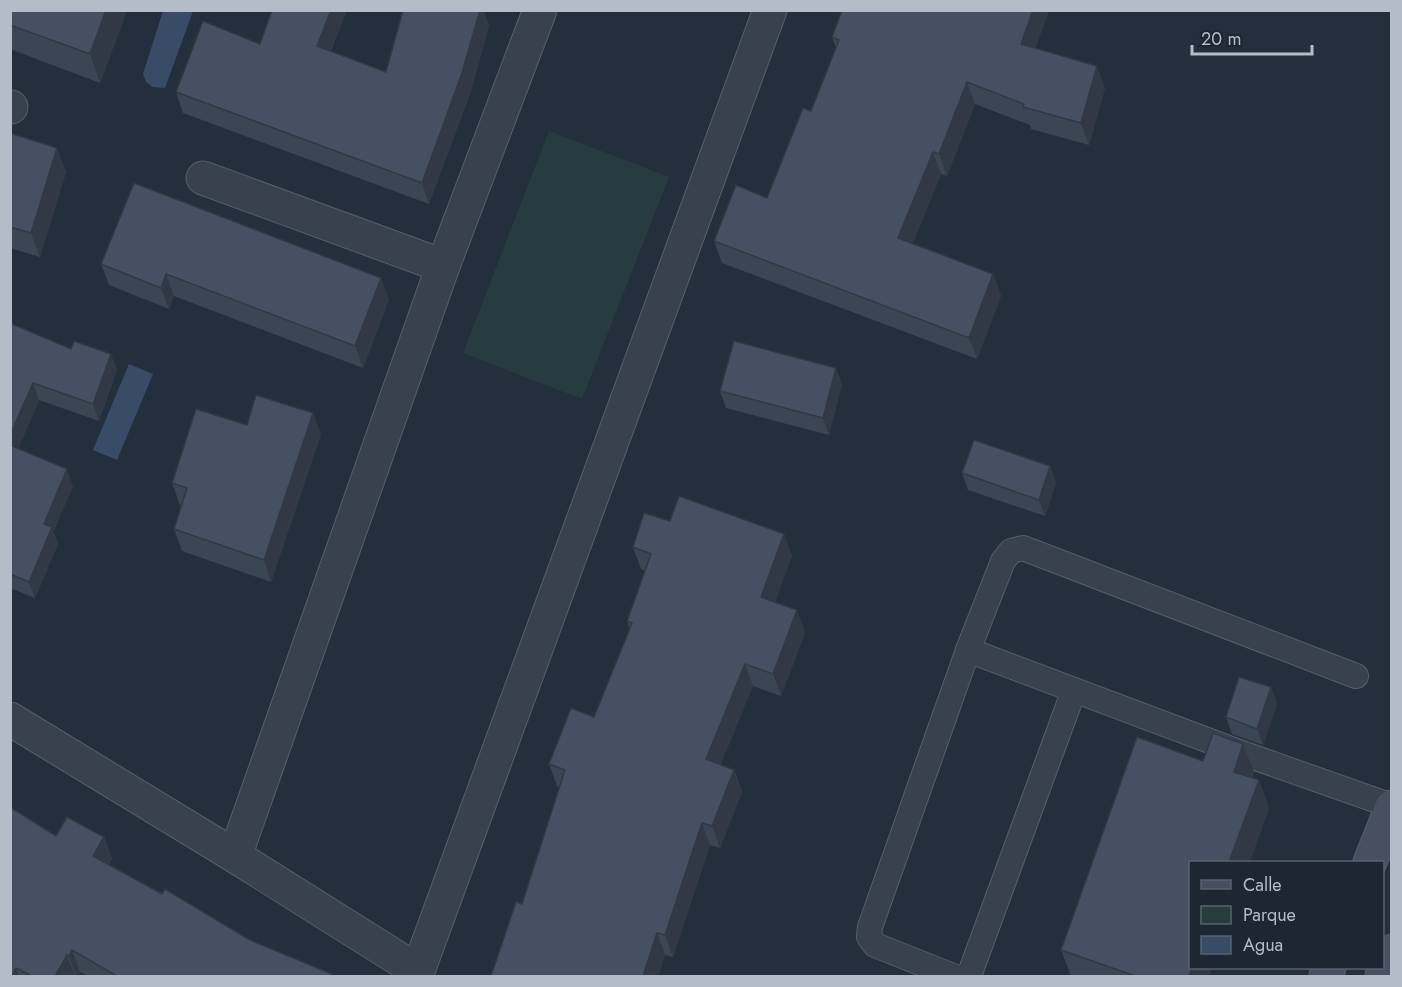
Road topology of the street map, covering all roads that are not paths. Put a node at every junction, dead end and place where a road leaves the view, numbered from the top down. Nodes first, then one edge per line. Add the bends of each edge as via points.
1 (540, 10) edge
2 (771, 10) edge
3 (203, 178) dead end
4 (443, 266) junction
5 (968, 650) junction
6 (1356, 676) dead end
7 (1074, 690) junction
8 (10, 718) edge
9 (1392, 807) edge
10 (235, 856) junction
11 (1370, 861) edge
12 (1392, 951) edge
13 (417, 974) edge
14 (953, 976) edge
15 (969, 976) edge
16 (1382, 976) edge

1 - 4 street
2 - 13 street
3 - 4 street
4 - 10 street
5 - 6 lane via 1003,561 1011,551 1023,548
5 - 7 lane
5 - 14 lane via 869,937 874,945
7 - 9 lane
7 - 15 lane
8 - 10 street
9 - 11 main road
10 - 13 street
12 - 16 main road

